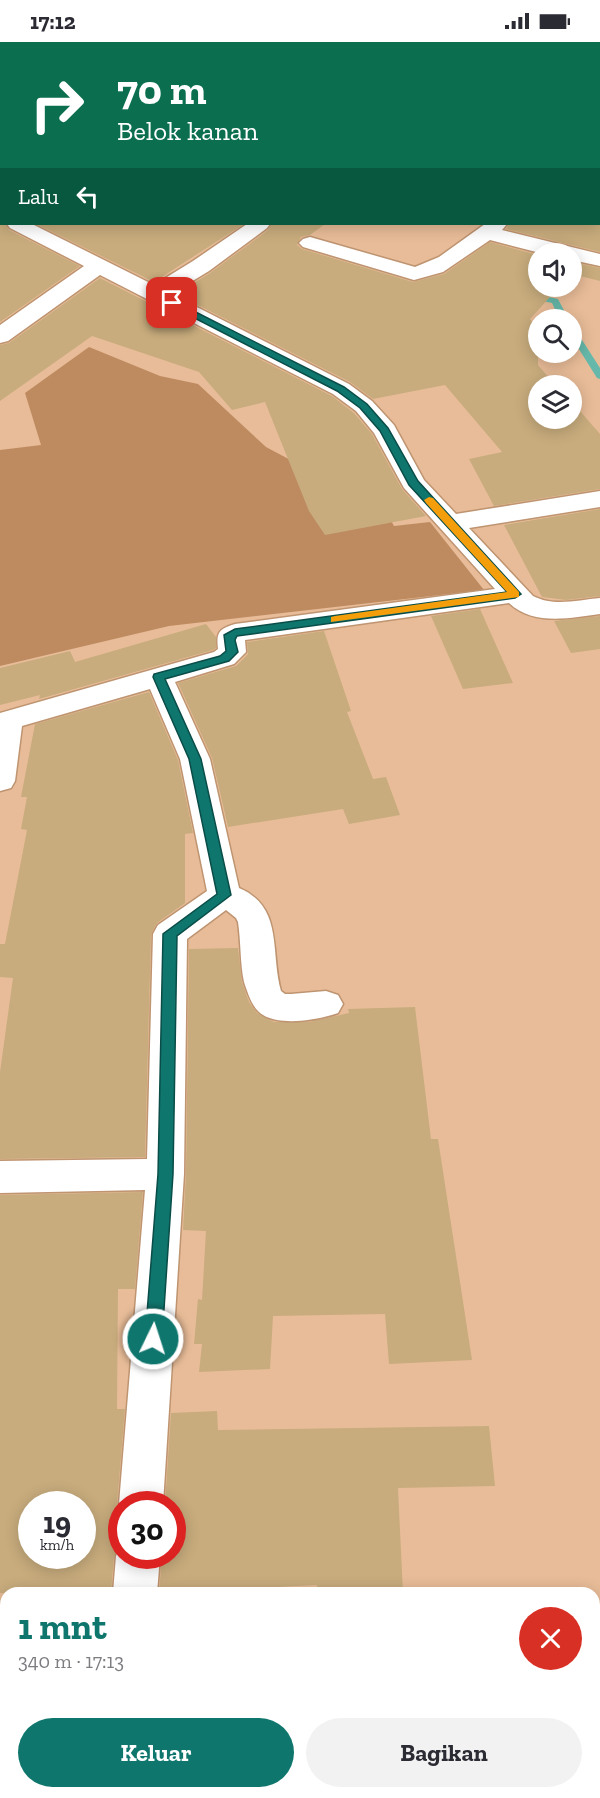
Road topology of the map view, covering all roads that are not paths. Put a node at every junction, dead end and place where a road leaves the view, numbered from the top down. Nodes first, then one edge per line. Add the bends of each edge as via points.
1 (19, 225) edge
2 (259, 225) edge
3 (491, 228) edge
4 (310, 243) dead end
5 (537, 243) edge
6 (582, 256) edge
7 (600, 260) edge
8 (98, 266) junction
9 (155, 294) junction
10 (0, 336) edge
11 (600, 499) edge
12 (450, 522) junction
13 (515, 594) junction
14 (600, 606) edge
15 (159, 677) junction
16 (4, 722) edge
17 (0, 781) edge
18 (224, 895) junction
19 (326, 1004) dead end
20 (165, 1174) junction
21 (0, 1177) edge
22 (142, 1491) edge
23 (137, 1569) edge
24 (135, 1587) edge

1 - 8 street
2 - 9 street
3 - 4 street via 425,273 414,274
3 - 5 street
6 - 7 street
8 - 9 street
8 - 10 street
9 - 12 street via 331,384 364,406 384,430 413,483
11 - 12 street
12 - 13 street
13 - 14 street via 541,610
13 - 15 street via 235,633 229,640 232,652 224,658
15 - 16 street
15 - 18 street via 195,759
16 - 17 street
18 - 19 street via 239,901 252,914 264,992 270,1003 279,1007
18 - 20 street via 170,934
20 - 21 street
20 - 22 street
23 - 24 street

